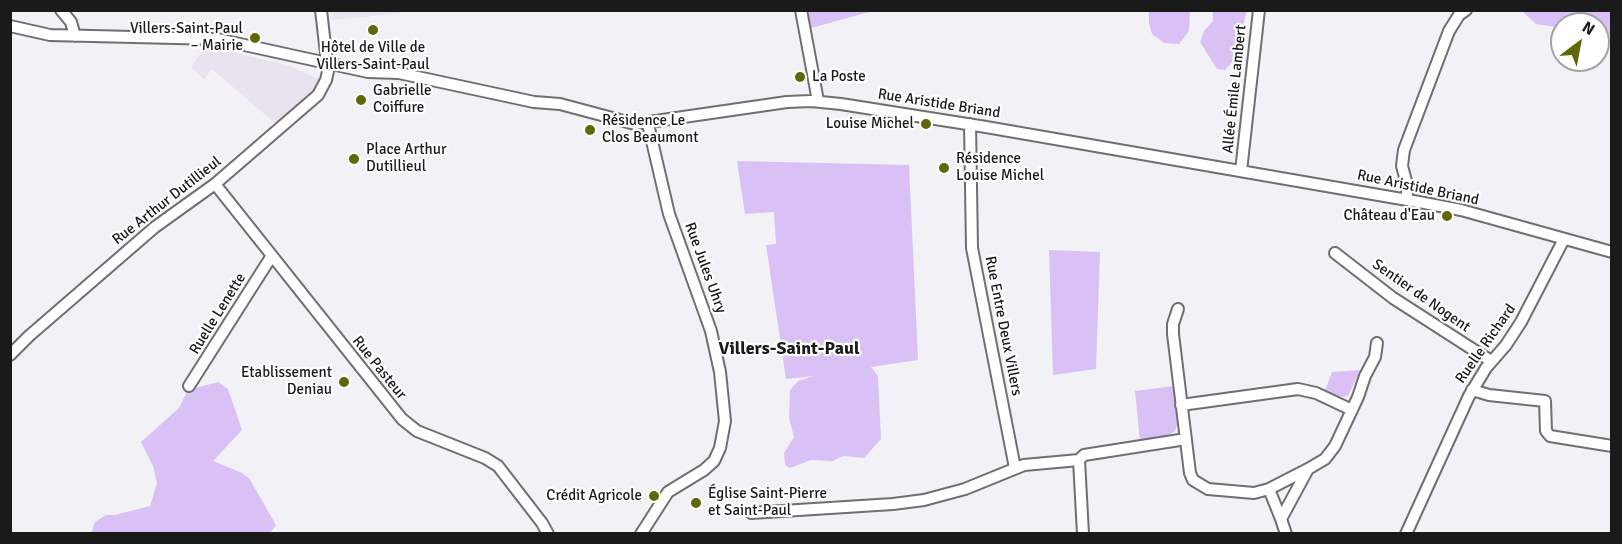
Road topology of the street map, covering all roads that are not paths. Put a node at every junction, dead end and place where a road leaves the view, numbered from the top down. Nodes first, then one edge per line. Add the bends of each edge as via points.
1 (62, 10) edge
2 (321, 10) edge
3 (801, 10) edge
4 (1258, 10) edge
5 (1466, 10) edge
6 (10, 26) edge
7 (75, 36) junction
8 (327, 64) junction
9 (818, 101) junction
10 (648, 124) junction
11 (970, 124) junction
12 (1241, 171) junction
13 (215, 184) junction
14 (1406, 199) junction
15 (1563, 238) junction
16 (1611, 252) edge
17 (1335, 253) dead end
18 (271, 257) junction
19 (1178, 309) dead end
20 (1377, 343) dead end
21 (10, 355) edge
22 (1491, 362) junction
23 (189, 386) dead end
24 (1472, 390) junction
25 (1181, 405) junction
26 (1352, 410) junction
27 (1186, 439) junction
28 (1611, 446) edge
29 (1079, 460) junction
30 (1015, 468) junction
31 (1308, 469) junction
32 (1269, 489) junction
33 (751, 513) dead end
34 (1281, 519) junction
35 (548, 534) edge
36 (641, 534) edge
37 (1083, 534) edge
38 (1286, 534) edge
39 (1406, 534) edge

1 - 7 street via 72,22
2 - 8 street
3 - 9 street
4 - 12 street, Allée Émile Lambert
5 - 14 street via 1449,31 1404,150
6 - 7 street, Rue Aristide Briand via 42,34
7 - 8 street, Rue Aristide Briand via 217,39
8 - 10 street, Rue Aristide Briand via 374,73 399,73 560,104 628,123
8 - 13 street, Rue Arthur Dutillieul via 321,91 311,102
9 - 10 street, Rue Aristide Briand via 773,104
9 - 11 street, Rue Aristide Briand
10 - 36 street, Rue Jules Uhry via 669,213 711,331 725,421 714,461 668,492
11 - 12 street, Rue Aristide Briand
11 - 30 street, Rue Entre Deux Villers via 972,248
12 - 14 street, Rue Aristide Briand
13 - 18 street, Rue Pasteur
13 - 21 street, Rue Arthur Dutillieul via 155,227
14 - 15 street, Rue Aristide Briand
15 - 16 street, Rue Aristide Briand
15 - 22 street, Ruelle Richard via 1521,322
17 - 22 street, Sentier de Nogent via 1393,298
18 - 23 street, Ruelle Lenette
18 - 35 street, Rue Pasteur via 406,423 498,466
19 - 25 street via 1173,329
20 - 26 street via 1375,357
22 - 24 street, Ruelle Richard
24 - 28 street via 1545,401 1546,431 1550,436
24 - 39 street, Ruelle Richard
25 - 26 street via 1298,389
25 - 27 street
26 - 31 street via 1332,451
27 - 29 street via 1084,455
27 - 32 street via 1190,473 1200,486 1243,494
29 - 30 street
29 - 37 street
30 - 33 street via 965,489 924,500
31 - 32 street
31 - 34 street
32 - 34 street
34 - 38 street

